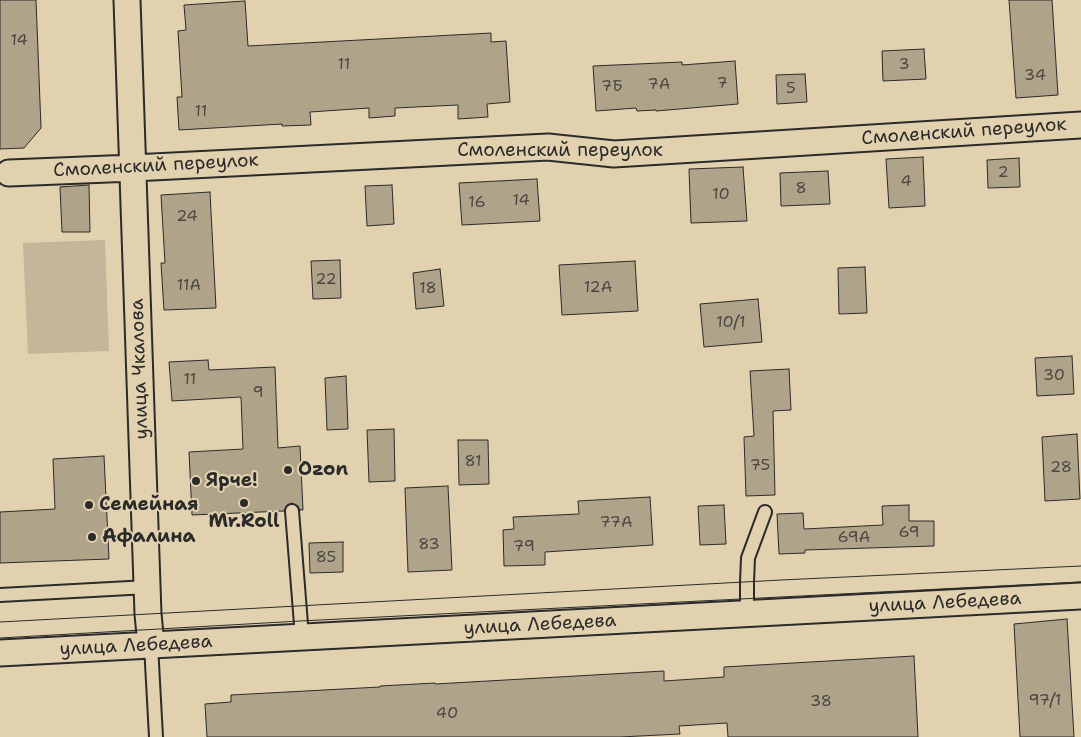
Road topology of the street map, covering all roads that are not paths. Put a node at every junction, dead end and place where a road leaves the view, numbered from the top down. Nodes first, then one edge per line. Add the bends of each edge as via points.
1 (127, 0) edge
2 (1081, 125) edge
3 (133, 168) junction
4 (9, 172) dead end
5 (292, 511) dead end
6 (765, 512) dead end
7 (148, 587) junction
8 (0, 595) edge
9 (1081, 596) edge
10 (747, 614) junction
11 (302, 637) junction
12 (151, 645) junction
13 (0, 653) edge
14 (156, 737) edge

1 - 3 street, улица Чкалова
2 - 3 street, Смоленский переулок via 614,154 548,147
3 - 4 street, Смоленский переулок
3 - 7 street, улица Чкалова
5 - 11 lane
6 - 10 lane via 748,558
7 - 8 lane
7 - 12 street, улица Чкалова
9 - 10 street, улица Лебедева
10 - 11 street, улица Лебедева
11 - 12 street, улица Лебедева
12 - 13 street, улица Лебедева
12 - 14 lane, улица Чкалова

